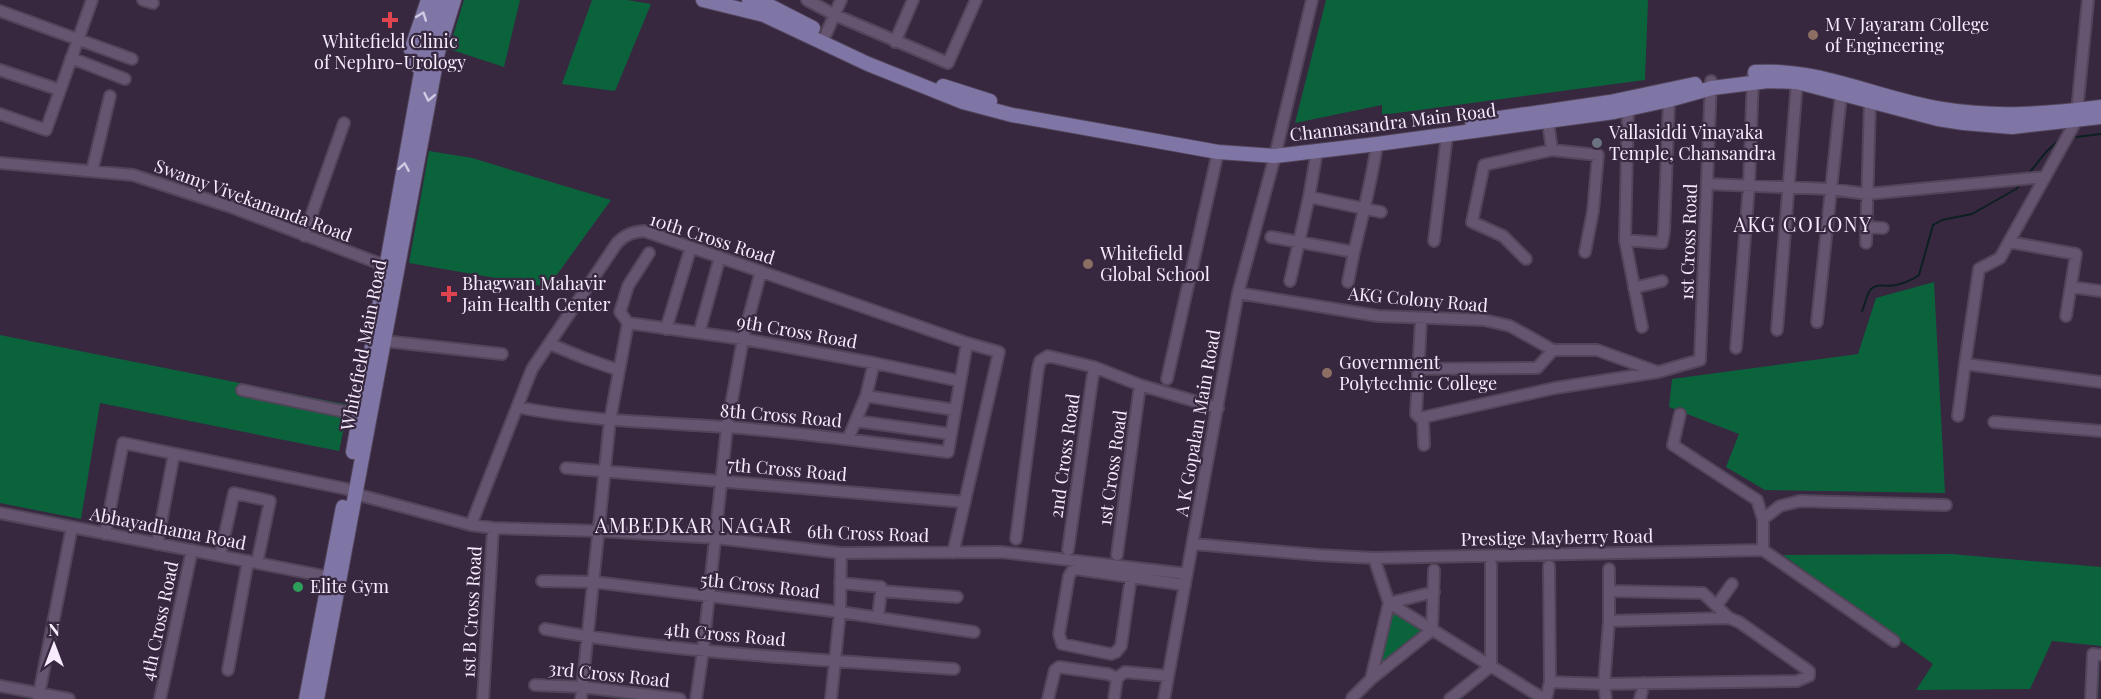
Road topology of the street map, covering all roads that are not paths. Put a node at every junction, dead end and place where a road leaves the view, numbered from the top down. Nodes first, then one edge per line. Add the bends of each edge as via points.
1 (92, 0) edge
2 (428, 0) edge
3 (442, 0) edge
4 (454, 0) edge
5 (704, 0) edge
6 (749, 0) edge
7 (807, 0) edge
8 (841, 0) edge
9 (913, 0) edge
10 (976, 0) edge
11 (1312, 0) edge
12 (2088, 0) edge
13 (0, 11) edge
14 (767, 11) junction
15 (834, 17) junction
16 (826, 34) junction
17 (78, 40) junction
18 (896, 42) junction
19 (71, 58) junction
20 (132, 59) dead end
21 (0, 70) edge
22 (422, 70) junction
23 (1753, 77) junction
24 (126, 79) dead end
25 (918, 81) junction
26 (1797, 82) junction
27 (1712, 85) junction
28 (1842, 88) junction
29 (60, 90) junction
30 (110, 96) dead end
31 (1669, 100) junction
32 (1870, 101) junction
33 (2101, 107) edge
34 (1628, 109) junction
35 (0, 114) edge
36 (2077, 116) junction
37 (1547, 117) junction
38 (2101, 117) edge
39 (1989, 120) junction
40 (344, 123) dead end
41 (1447, 135) junction
42 (1377, 144) junction
43 (1552, 150) junction
44 (1276, 151) junction
45 (1317, 151) junction
46 (1218, 152) junction
47 (0, 163) edge
48 (92, 171) junction
49 (2045, 177) junction
50 (1708, 184) junction
51 (1749, 186) junction
52 (1790, 187) junction
53 (1830, 189) junction
54 (1867, 194) junction
55 (404, 196) dead end
56 (1309, 197) junction
57 (1364, 208) junction
58 (1381, 212) dead end
59 (1867, 227) junction
60 (1883, 228) dead end
61 (304, 236) junction
62 (1271, 237) dead end
63 (1624, 240) junction
64 (1434, 241) dead end
65 (1299, 242) junction
66 (2009, 242) junction
67 (1866, 243) dead end
68 (691, 247) junction
69 (1354, 252) junction
70 (1585, 252) dead end
71 (649, 253) dead end
72 (720, 257) junction
73 (388, 260) junction
74 (1526, 260) dead end
75 (761, 271) junction
76 (1662, 280) dead end
77 (1290, 281) dead end
78 (1348, 282) dead end
79 (2071, 287) junction
80 (1634, 288) junction
81 (2101, 291) edge
82 (1238, 293) junction
83 (2066, 316) dead end
84 (1421, 319) junction
85 (1817, 322) dead end
86 (628, 323) junction
87 (1642, 327) dead end
88 (666, 329) junction
89 (1777, 330) dead end
90 (699, 333) junction
91 (743, 339) junction
92 (384, 341) junction
93 (967, 343) junction
94 (550, 344) junction
95 (1736, 348) dead end
96 (1553, 350) junction
97 (502, 354) dead end
98 (874, 363) junction
99 (1965, 364) junction
100 (1094, 367) junction
101 (1417, 369) junction
102 (618, 370) junction
103 (1658, 372) junction
104 (1167, 379) dead end
105 (960, 381) junction
106 (2101, 382) edge
107 (1140, 386) junction
108 (242, 390) dead end
109 (866, 396) junction
110 (517, 407) junction
111 (1218, 408) junction
112 (955, 410) junction
113 (1680, 414) dead end
114 (360, 415) junction
115 (1958, 416) dead end
116 (1424, 418) junction
117 (610, 420) junction
118 (856, 421) junction
119 (1994, 422) dead end
120 (727, 427) junction
121 (2101, 431) edge
122 (951, 434) junction
123 (848, 439) junction
124 (1424, 445) dead end
125 (174, 454) junction
126 (566, 468) dead end
127 (606, 472) junction
128 (721, 481) junction
129 (351, 491) junction
130 (965, 502) junction
131 (1946, 505) dead end
132 (0, 513) edge
133 (1763, 519) junction
134 (471, 525) junction
135 (72, 527) junction
136 (493, 528) junction
137 (599, 531) junction
138 (105, 534) junction
139 (716, 538) junction
140 (1017, 539) dead end
141 (157, 544) junction
142 (1194, 544) junction
143 (192, 550) junction
144 (1068, 550) dead end
145 (1763, 550) junction
146 (841, 553) junction
147 (953, 553) junction
148 (1117, 555) dead end
149 (220, 556) junction
150 (1374, 558) junction
151 (252, 562) junction
152 (1491, 564) dead end
153 (1549, 566) dead end
154 (1609, 569) dead end
155 (1434, 570) dead end
156 (329, 577) junction
157 (1131, 577) junction
158 (1186, 579) junction
159 (542, 581) dead end
160 (594, 582) junction
161 (840, 583) junction
162 (1732, 584) dead end
163 (881, 591) junction
164 (1609, 591) junction
165 (1434, 592) junction
166 (709, 597) junction
167 (957, 597) dead end
168 (1389, 603) junction
169 (1717, 605) junction
170 (840, 612) junction
171 (878, 617) junction
172 (1729, 618) junction
173 (1609, 621) junction
174 (545, 629) dead end
175 (1432, 630) junction
176 (974, 632) dead end
177 (588, 637) junction
178 (1894, 641) dead end
179 (703, 651) junction
180 (2101, 655) edge
181 (835, 661) junction
182 (1491, 666) junction
183 (954, 669) dead end
184 (228, 670) dead end
185 (1168, 676) junction
186 (1117, 678) junction
187 (1371, 679) junction
188 (1550, 682) junction
189 (1644, 683) junction
190 (1604, 684) junction
191 (535, 685) dead end
192 (0, 686) edge
193 (583, 687) junction
194 (38, 696) edge
195 (1352, 698) edge
196 (69, 699) edge
197 (160, 699) edge
198 (306, 699) edge
199 (317, 699) edge
200 (483, 699) edge
201 (581, 699) edge
202 (680, 699) edge
203 (696, 699) edge
204 (831, 699) edge
205 (1048, 699) edge
206 (1114, 699) edge
207 (1164, 699) edge
208 (1450, 699) edge
209 (1545, 699) edge
210 (1606, 699) edge
211 (1640, 699) edge
212 (2091, 699) edge

1 - 17 street
22 -> 2 main road via 411,50
3 - 22 main road, Whitefield Main Road
4 -> 92 main road, Whitefield Main Road via 438,52
5 - 14 main road, Channasandra Main Road
6 - 14 main road, Channasandra Main Road
7 - 15 street
8 - 15 street
9 - 18 street
10 - 18 street via 948,63
11 - 44 street, A K Gopalan Main Road
12 - 36 street
13 - 17 street
14 - 16 main road, Channasandra Main Road
14 - 25 main road, Channasandra Main Road
15 - 16 street
15 - 18 street
16 - 25 main road, Channasandra Main Road
17 - 19 street
17 - 20 street
19 - 24 street
19 - 29 street
21 - 29 street
73 -> 22 main road, Whitefield Main Road
23 - 26 main road, Channasandra Main Road
23 - 27 main road, Channasandra Main Road
23 - 28 main road, Channasandra Main Road via 1797,72
23 - 51 street
25 - 44 main road, Channasandra Main Road via 1014,107
25 - 46 main road, Channasandra Main Road via 963,102 1012,115
26 - 28 main road, Channasandra Main Road
26 - 52 street
27 - 31 main road, Channasandra Main Road
27 - 37 main road, Channasandra Main Road
27 - 50 street, 1st Cross Road
28 - 32 main road, Channasandra Main Road
28 - 39 main road, Channasandra Main Road
28 - 53 street
29 - 35 street via 46,130
30 - 48 street
31 - 34 main road, Channasandra Main Road
31 - 63 street via 1662,243
32 - 39 main road, Channasandra Main Road via 1938,119
32 - 54 street
33 - 36 main road, Channasandra Main Road
34 - 37 main road, Channasandra Main Road
34 - 63 street
36 - 38 main road, Channasandra Main Road
36 - 39 main road, Channasandra Main Road
36 - 49 street
37 - 41 main road, Channasandra Main Road
37 - 43 street
37 - 44 main road, Channasandra Main Road
40 - 61 street
41 - 42 main road, Channasandra Main Road
41 - 64 street
42 - 45 main road, Channasandra Main Road
42 - 57 street
43 - 70 street via 1598,155
43 - 74 street via 1484,165 1472,222 1503,236
44 - 45 main road, Channasandra Main Road
44 - 46 main road, Channasandra Main Road
44 - 82 street, A K Gopalan Main Road
45 - 56 street
46 - 104 street
47 - 48 street, Swamy Vivekananda Road
48 - 61 street, Swamy Vivekananda Road via 133,175
49 - 54 street
49 - 66 street
50 - 51 street
50 - 103 street, 1st Cross Road via 1700,360
51 - 52 street
51 - 95 street
52 - 53 street
52 - 89 street
53 - 54 street
53 - 85 street
54 - 59 street
55 - 73 main road
56 - 57 street
56 - 65 street
57 - 58 street
57 - 69 street
59 - 60 street
59 - 67 street
61 - 73 street, Swamy Vivekananda Road
62 - 65 street
63 - 80 street
65 - 69 street
65 - 77 street
66 - 79 street via 2076,254
66 - 99 street via 2001,258 1979,269
68 - 72 street, 10th Cross Road
68 - 88 street
68 - 94 street, 10th Cross Road via 644,231 624,236
69 - 78 street
71 - 86 street via 624,296 620,312
72 - 75 street, 10th Cross Road
72 - 90 street
73 - 114 main road, Whitefield Main Road
75 - 91 street
75 - 93 street, 10th Cross Road
76 - 80 street
79 - 81 street
79 - 83 street
80 - 87 street
82 - 84 street, AKG Colony Road via 1378,316
82 - 111 street, A K Gopalan Main Road
84 - 96 street, AKG Colony Road via 1484,320 1510,326
84 - 101 street
86 - 88 street, 9th Cross Road
86 - 102 street
88 - 90 street, 9th Cross Road
90 - 91 street, 9th Cross Road
91 - 98 street, 9th Cross Road
91 - 120 street
92 - 97 street
92 - 129 main road, Whitefield Main Road
93 - 105 street
93 - 130 street, 10th Cross Road via 999,352
94 - 102 street
94 - 110 street, 10th Cross Road via 532,369
96 - 101 street via 1537,368
96 - 103 street, AKG Colony Road via 1596,350
98 - 105 street, 9th Cross Road
98 - 109 street
99 - 106 street
99 - 115 street
100 - 107 street
100 - 140 street via 1048,356 1040,361
100 - 144 street, 2nd Cross Road
101 - 116 street via 1416,414
102 - 117 street
103 - 116 street via 1555,388
105 - 112 street
107 - 111 street
107 - 148 street, 1st Cross Road
108 - 114 street
109 - 112 street
109 - 118 street
110 - 117 street, 8th Cross Road
110 - 134 street, 10th Cross Road
111 - 142 street, A K Gopalan Main Road
112 - 122 street
113 - 133 street via 1673,445 1757,500
114 - 129 main road, Whitefield Main Road
116 - 124 street
117 - 120 street, 8th Cross Road
117 - 127 street
118 - 122 street
118 - 123 street
119 - 121 street
120 - 123 street, 8th Cross Road
120 - 128 street
122 - 123 street, 8th Cross Road via 948,452
125 - 129 street, 6th Cross Road
125 - 138 street, 6th Cross Road via 123,443
125 - 141 street, 4th Cross Road
126 - 127 street, 7th Cross Road
127 - 128 street, 7th Cross Road
127 - 137 street
128 - 130 street, 7th Cross Road
128 - 139 street
129 - 134 street, 6th Cross Road
129 - 156 main road, Whitefield Main Road
129 - 199 main road, Whitefield Main Road
130 - 147 street
131 - 133 street via 1793,502 1774,509
132 - 135 street, Abhayadhama Road
133 - 145 street
134 - 136 street, 6th Cross Road
135 - 138 street, Abhayadhama Road
135 - 194 street
136 - 137 street, 6th Cross Road
136 - 200 street, 1st B Cross Road
137 - 139 street, 6th Cross Road
137 - 160 street
138 - 141 street, Abhayadhama Road
139 - 146 street, 6th Cross Road
139 - 166 street
141 - 143 street, Abhayadhama Road
142 - 150 street, Prestige Mayberry Road
142 - 158 street, A K Gopalan Main Road
143 - 149 street, Abhayadhama Road
143 - 197 street, 4th Cross Road
145 - 150 street, Prestige Mayberry Road
145 - 178 street
146 - 147 street, 6th Cross Road
146 - 161 street
147 - 158 street, 6th Cross Road via 1001,552
149 - 151 street, Abhayadhama Road
149 - 151 street via 234,493 270,501
150 - 168 street
151 - 156 street, Abhayadhama Road
151 - 184 street
152 - 182 street
153 - 188 street
154 - 164 street
155 - 165 street
156 - 198 main road, Whitefield Main Road
157 - 157 street via 1076,568 1072,571 1059,634 1062,644 1116,652 1121,646
157 - 158 street
158 - 185 street, A K Gopalan Main Road
159 - 160 street, 5th Cross Road
160 - 166 street, 5th Cross Road
160 - 177 street
161 - 163 street via 881,587
161 - 170 street
162 - 169 street
163 - 167 street
163 - 171 street
164 - 169 street via 1703,593
164 - 173 street
165 - 168 street
165 - 175 street
166 - 170 street, 5th Cross Road
166 - 179 street
168 - 175 street
168 - 187 street
169 - 172 street
170 - 171 street, 5th Cross Road
170 - 181 street
171 - 176 street, 5th Cross Road
172 - 173 street
172 - 189 street via 1809,671 1809,676 1797,681
173 - 190 street
174 - 177 street, 4th Cross Road
175 - 182 street
175 - 187 street
177 - 179 street, 4th Cross Road
177 - 193 street
179 - 181 street, 4th Cross Road
179 - 203 street
180 - 212 street via 2092,654
181 - 183 street, 4th Cross Road
181 - 204 street
182 - 208 street
182 - 209 street
185 - 186 street via 1125,672
185 - 207 street, A K Gopalan Main Road
186 - 205 street via 1059,667
186 - 206 street
187 - 195 street
188 - 190 street
188 - 209 street
189 - 190 street
189 - 211 street
190 - 210 street
191 - 193 street, 3rd Cross Road
192 - 194 street
193 - 201 street
193 - 202 street, 3rd Cross Road
194 - 196 street

